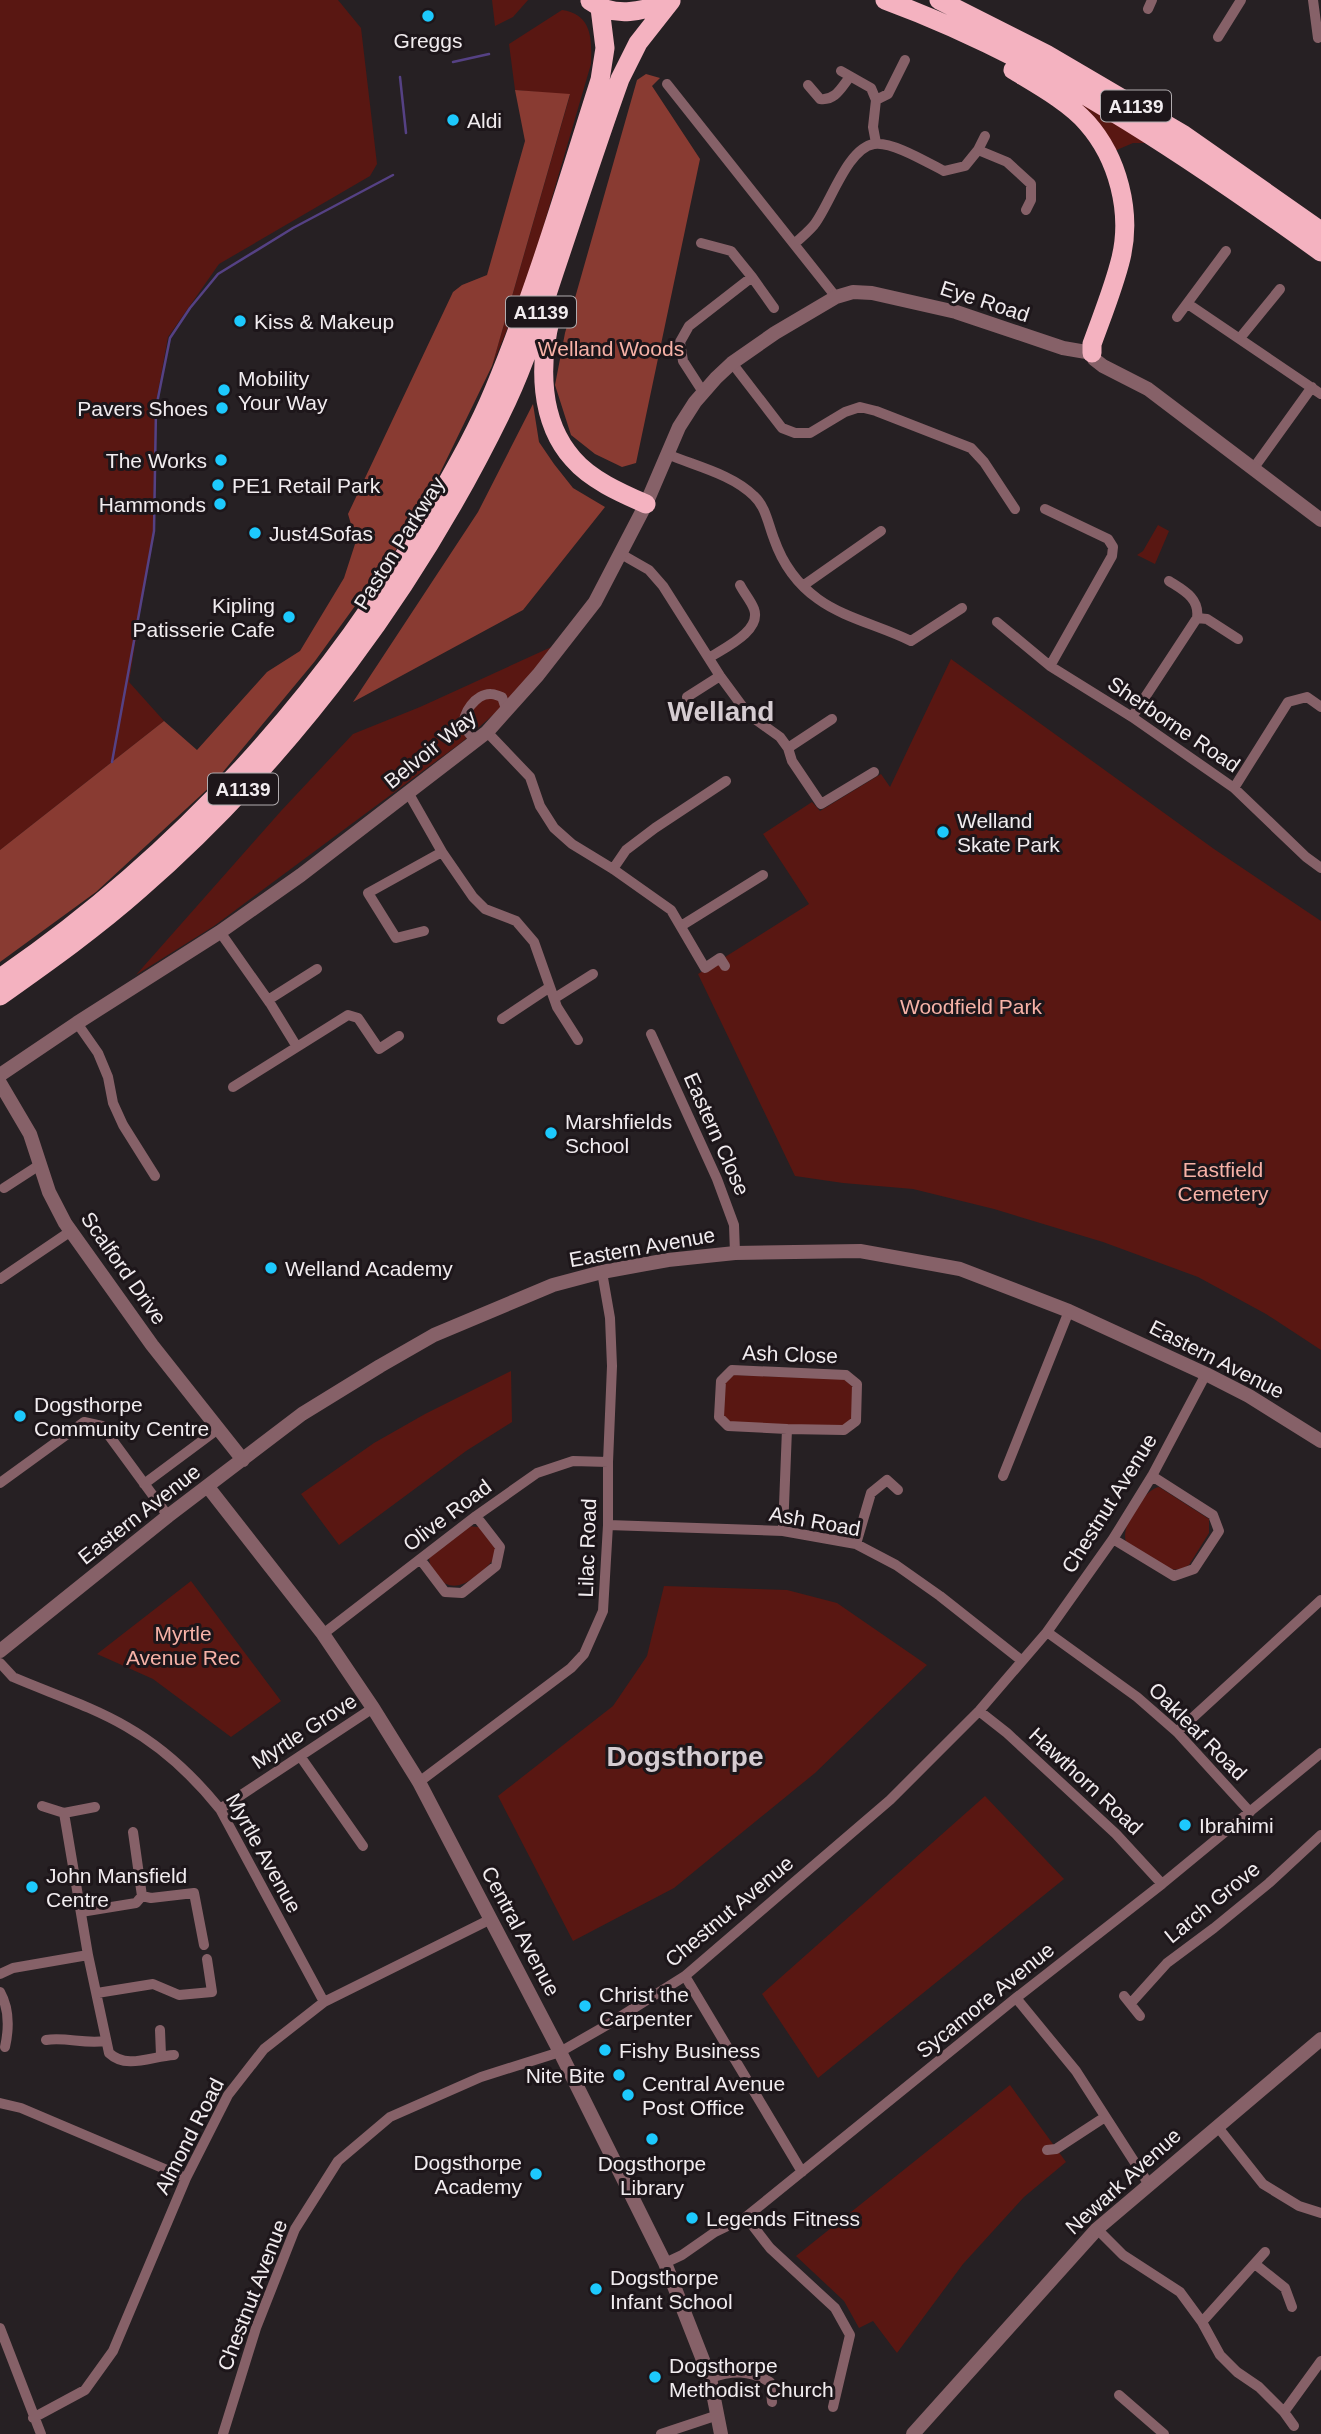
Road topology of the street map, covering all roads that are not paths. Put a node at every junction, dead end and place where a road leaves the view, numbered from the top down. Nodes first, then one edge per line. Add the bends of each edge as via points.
1 (885, 0) edge
2 (939, 0) edge
3 (1241, 0) edge
4 (672, 1) edge
5 (594, 4) edge
6 (1316, 5) edge
7 (952, 27) junction
8 (1218, 37) dead end
9 (1318, 38) dead end
10 (905, 60) dead end
11 (667, 83) dead end
12 (808, 85) dead end
13 (876, 100) junction
14 (985, 136) dead end
15 (876, 143) junction
16 (978, 150) junction
17 (1043, 205) dead end
18 (576, 207) junction
19 (1321, 231) edge
20 (701, 243) dead end
21 (794, 244) junction
22 (1226, 251) dead end
23 (1321, 252) edge
24 (752, 276) junction
25 (1280, 289) dead end
26 (836, 297) junction
27 (1188, 304) junction
28 (774, 308) dead end
29 (1177, 317) dead end
30 (1240, 338) junction
31 (1091, 353) junction
32 (732, 363) junction
33 (1316, 390) edge
34 (703, 392) junction
35 (667, 454) junction
36 (1253, 469) junction
37 (646, 504) junction
38 (1015, 509) dead end
39 (1045, 509) dead end
40 (1321, 520) edge
41 (881, 531) dead end
42 (621, 554) junction
43 (1169, 581) dead end
44 (740, 585) dead end
45 (804, 585) junction
46 (962, 608) dead end
47 (1197, 618) junction
48 (996, 622) dead end
49 (1237, 639) dead end
50 (709, 658) junction
51 (1051, 666) junction
52 (720, 676) junction
53 (687, 697) dead end
54 (1321, 707) edge
55 (506, 709) junction
56 (1132, 717) junction
57 (832, 719) dead end
58 (482, 736) junction
59 (788, 748) junction
60 (874, 772) dead end
61 (726, 781) dead end
62 (1234, 788) junction
63 (409, 794) junction
64 (442, 852) junction
65 (1321, 868) edge
66 (613, 869) junction
67 (763, 875) dead end
68 (681, 926) junction
69 (424, 931) dead end
70 (220, 932) junction
71 (725, 966) dead end
72 (317, 969) dead end
73 (593, 974) dead end
74 (0, 978) edge
75 (552, 993) junction
76 (0, 996) edge
77 (268, 1000) junction
78 (502, 1019) dead end
79 (77, 1023) junction
80 (650, 1034) dead end
81 (399, 1036) dead end
82 (578, 1040) dead end
83 (297, 1047) junction
84 (0, 1075) edge
85 (0, 1083) edge
86 (233, 1087) dead end
87 (41, 1164) junction
88 (155, 1176) dead end
89 (4, 1188) dead end
90 (71, 1231) junction
91 (735, 1253) junction
92 (602, 1272) junction
93 (0, 1279) edge
94 (1069, 1311) junction
95 (1206, 1374) junction
96 (218, 1429) junction
97 (787, 1429) junction
98 (1321, 1441) edge
99 (243, 1460) junction
100 (608, 1462) junction
101 (1003, 1476) dead end
102 (1152, 1476) junction
103 (0, 1483) edge
104 (144, 1484) junction
105 (208, 1487) junction
106 (898, 1490) dead end
107 (168, 1516) junction
108 (475, 1516) junction
109 (608, 1525) junction
110 (783, 1531) junction
111 (1113, 1539) junction
112 (856, 1544) junction
113 (420, 1559) junction
114 (1321, 1600) edge
115 (1047, 1632) junction
116 (323, 1634) junction
117 (0, 1651) edge
118 (1021, 1660) junction
119 (0, 1663) edge
120 (373, 1708) junction
121 (979, 1711) junction
122 (1177, 1732) junction
123 (1321, 1754) edge
124 (300, 1756) junction
125 (419, 1782) junction
126 (42, 1806) dead end
127 (95, 1807) dead end
128 (220, 1809) junction
129 (1250, 1812) junction
130 (64, 1813) junction
131 (133, 1832) dead end
132 (1321, 1835) edge
133 (363, 1846) dead end
134 (1162, 1884) junction
135 (142, 1896) junction
136 (81, 1912) junction
137 (491, 1919) junction
138 (204, 1945) dead end
139 (88, 1955) junction
140 (207, 1959) dead end
141 (0, 1974) edge
142 (685, 1976) junction
143 (0, 1992) edge
144 (97, 1993) junction
145 (1016, 1998) junction
146 (324, 2002) junction
147 (1140, 2016) dead end
148 (160, 2030) dead end
149 (1321, 2039) edge
150 (46, 2040) dead end
151 (105, 2041) junction
152 (5, 2047) dead end
153 (560, 2052) junction
154 (161, 2055) junction
155 (174, 2055) dead end
156 (0, 2103) edge
157 (1105, 2118) junction
158 (1217, 2126) junction
159 (1047, 2150) dead end
160 (802, 2172) junction
161 (186, 2178) junction
162 (1148, 2183) junction
163 (1321, 2213) edge
164 (746, 2217) junction
165 (1097, 2229) junction
166 (1265, 2252) dead end
167 (665, 2263) junction
168 (1255, 2264) junction
169 (1292, 2307) dead end
170 (1202, 2322) junction
171 (0, 2328) edge
172 (1321, 2361) edge
173 (710, 2378) junction
174 (1119, 2395) dead end
175 (772, 2402) dead end
176 (834, 2407) dead end
177 (1284, 2412) junction
178 (718, 2415) junction
179 (33, 2418) junction
180 (1294, 2426) dead end
181 (41, 2434) edge
182 (223, 2434) edge
183 (661, 2434) edge
184 (721, 2434) edge
185 (913, 2434) edge
186 (1164, 2434) edge

1 - 7 highway, A1139
2 - 19 highway, A1139 via 1046,54 1184,135
3 - 8 street
4 - 5 highway via 618,12
4 - 18 highway, Paston Parkway / A1139 via 626,64
5 - 74 highway, Paston Parkway / A1139 via 605,48 600,79 522,319 488,403 414,540 338,654 212,799 129,880
6 - 9 street
7 - 23 highway, A1139 via 1049,76 1172,148
7 - 31 highway via 1086,121 1107,152 1123,201 1125,233
10 - 13 street via 888,93
11 - 21 street via 674,99
12 - 13 street via 820,99 831,99 845,74 871,88
13 - 15 street
14 - 16 street
15 - 16 street via 944,171 965,166
15 - 21 street via 862,148 849,164 814,225
16 - 17 street via 1007,162 1031,184 1028,205
18 - 37 highway via 545,342 545,398 554,430 573,460 602,482
18 - 76 highway, Paston Parkway / A1139 via 538,324 502,409 427,548 349,662 267,763 180,853 89,930
20 - 24 street via 731,251
21 - 26 street
22 - 27 street
24 - 28 street
24 - 34 street via 689,326 680,342 683,361
25 - 30 street
26 - 31 street, Eye Road via 853,292 894,296
26 - 32 street, Belvoir Way
27 - 29 street
27 - 30 street
30 - 33 street
31 - 36 street, Eye Road via 1102,366 1148,389
32 - 34 street, Belvoir Way
32 - 38 street via 782,428 810,433 845,412 860,407 876,411 971,448
33 - 36 street
34 - 35 street, Belvoir Way
35 - 37 street, Belvoir Way
35 - 45 street via 739,484 755,497 789,572
36 - 40 street, Eye Road
37 - 42 street, Belvoir Way
39 - 51 street via 1108,539 1113,547
41 - 45 street
42 - 50 street via 649,570 663,586
42 - 55 street, Belvoir Way via 593,605
43 - 47 street via 1188,593
44 - 50 street via 754,609 751,630
45 - 46 street via 842,612 911,640
47 - 49 street via 1207,619
47 - 56 street
48 - 51 street, Sherborne Road
50 - 52 street
51 - 56 street, Sherborne Road
52 - 53 street
52 - 59 street via 748,715
54 - 62 street via 1307,697 1288,702
55 - 58 street, Belvoir Way
55 - 58 street via 502,697 491,694 467,710 465,727
56 - 62 street, Sherborne Road
57 - 59 street
58 - 63 street, Belvoir Way
58 - 66 street via 530,777 554,828
59 - 60 street via 821,804
61 - 66 street via 626,850
62 - 65 street, Sherborne Road
63 - 64 street
63 - 70 street, Belvoir Way
64 - 69 street via 368,893 396,937
64 - 75 street via 481,906 516,921 534,942
66 - 68 street via 671,910
67 - 68 street
68 - 71 street via 705,968 720,958
70 - 77 street
70 - 79 street, Belvoir Way
72 - 77 street
73 - 75 street
75 - 78 street
75 - 82 street
77 - 83 street
79 - 84 street, Belvoir Way
79 - 88 street via 98,1053 123,1125
80 - 91 street, Eastern Close via 717,1179 734,1225
81 - 83 street via 379,1049 358,1017 348,1015
83 - 86 street
85 - 87 street, Scalford Drive via 30,1134
87 - 89 street
87 - 90 street, Scalford Drive via 49,1192
90 - 93 street
90 - 96 street, Scalford Drive
91 - 92 street, Eastern Avenue
91 - 94 street, Eastern Avenue via 860,1251 960,1269
92 - 99 street, Eastern Avenue via 553,1285 434,1335 303,1414
92 - 100 street, Lilac Road via 612,1366
94 - 95 street, Eastern Avenue
94 - 101 street
95 - 98 street, Eastern Avenue
95 - 102 street, Chestnut Avenue
96 - 99 street, Scalford Drive
96 - 104 street
97 - 97 street, Ash Close via 728,1426 719,1417 721,1381 732,1370 846,1375 857,1384 856,1421 844,1430
97 - 110 street
99 - 105 street, Eastern Avenue
100 - 108 street, Olive Road via 573,1461 545,1470
100 - 109 street, Lilac Road
102 - 111 street, Chestnut Avenue
102 - 111 street via 1213,1515 1219,1531 1194,1569 1174,1576
103 - 104 street via 84,1422 102,1426
104 - 107 street
105 - 107 street, Eastern Avenue
105 - 116 street, Central Avenue
106 - 112 street via 887,1480 871,1493
107 - 117 street, Eastern Avenue
108 - 113 street, Olive Road
108 - 113 street via 500,1547 496,1566 462,1593 445,1592
109 - 110 street, Ash Road
109 - 125 street, Lilac Road via 603,1611 584,1654
110 - 112 street, Ash Road
111 - 115 street, Chestnut Avenue
112 - 118 street, Ash Road via 896,1565
113 - 116 street, Olive Road
114 - 122 street
115 - 118 street, Chestnut Avenue
115 - 122 street, Oakleaf Road
116 - 120 street, Central Avenue
118 - 121 street, Chestnut Avenue
119 - 128 street, Myrtle Avenue via 13,1676 127,1727 203,1787
120 - 124 street, Myrtle Grove
120 - 125 street, Central Avenue
121 - 134 street, Hawthorn Road via 1116,1834
121 - 142 street, Chestnut Avenue via 890,1800
122 - 129 street, Oakleaf Road
123 - 129 street, Sycamore Avenue
124 - 128 street, Myrtle Grove
124 - 133 street
125 - 137 street, Central Avenue
126 - 130 street
127 - 130 street
128 - 146 street, Myrtle Avenue
129 - 134 street, Sycamore Avenue
130 - 136 street
131 - 135 street
132 - 147 street, Larch Grove via 1127,1999
134 - 145 street, Sycamore Avenue
135 - 136 street via 136,1903
135 - 138 street via 194,1893
136 - 139 street
137 - 146 street, Almond Road
137 - 153 street, Central Avenue
139 - 141 street
139 - 144 street
140 - 144 street via 212,1992 179,1996 153,1984
142 - 153 street, Chestnut Avenue
142 - 160 street
143 - 152 street via 7,2016
144 - 151 street
145 - 157 street via 1076,2071
145 - 160 street, Sycamore Avenue
146 - 161 street, Almond Road via 264,2049 228,2095
148 - 154 street
149 - 158 street, Newark Avenue
150 - 151 street
151 - 154 street via 109,2053 126,2063
153 - 167 street, Central Avenue
153 - 182 street, Chestnut Avenue via 481,2077 390,2117 338,2161 295,2229 256,2328
154 - 155 street
156 - 161 street
157 - 159 street
157 - 162 street
158 - 162 street, Newark Avenue
158 - 163 street via 1263,2184 1299,2206
160 - 164 street, Sycamore Avenue
161 - 179 street, Almond Road via 113,2351 85,2390
162 - 165 street, Newark Avenue
164 - 167 street, Sycamore Avenue
164 - 176 street via 770,2248 835,2308 850,2335
165 - 170 street via 1123,2255 1180,2292
165 - 185 street, Newark Avenue
166 - 168 street
167 - 173 street, Central Avenue
168 - 169 street via 1285,2288
168 - 170 street
170 - 177 street via 1220,2355
171 - 179 street
172 - 177 street
173 - 175 street via 752,2372 770,2382
173 - 178 street, Central Avenue
174 - 186 street
177 - 180 street
178 - 183 street
178 - 184 street, Central Avenue
179 - 181 street

